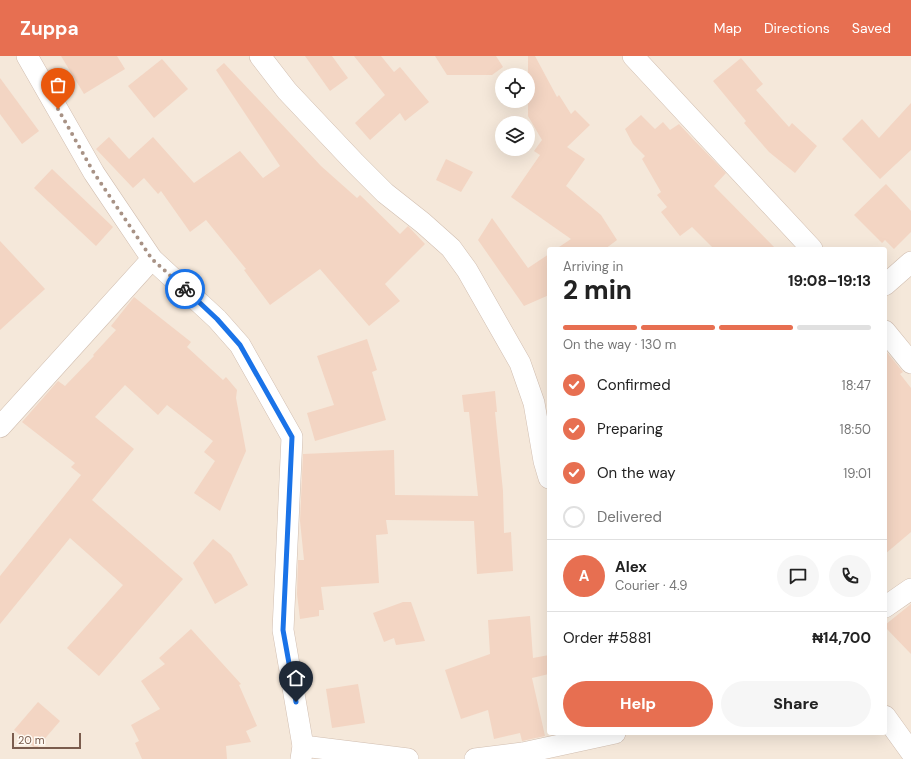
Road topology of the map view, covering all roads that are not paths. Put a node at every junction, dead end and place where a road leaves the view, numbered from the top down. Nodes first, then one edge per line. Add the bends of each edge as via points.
1 (27, 56) edge
2 (260, 56) edge
3 (633, 56) edge
4 (810, 247) edge
5 (152, 259) junction
6 (911, 262) edge
7 (887, 283) edge
8 (887, 333) edge
9 (911, 363) edge
10 (0, 427) edge
11 (547, 466) edge
12 (911, 589) edge
13 (887, 606) edge
14 (887, 719) edge
15 (606, 735) edge
16 (302, 752) edge
17 (911, 752) edge
18 (408, 759) edge
19 (475, 759) edge

1 - 5 street via 94,173
2 - 11 street via 287,91 355,163 385,193 451,248 467,270 520,363 534,403
3 - 4 street
5 - 10 street
5 - 16 street via 217,319 240,345 292,437 283,630
6 - 7 street
8 - 9 street
12 - 13 street
14 - 17 street
15 - 19 street via 523,753
16 - 18 street

